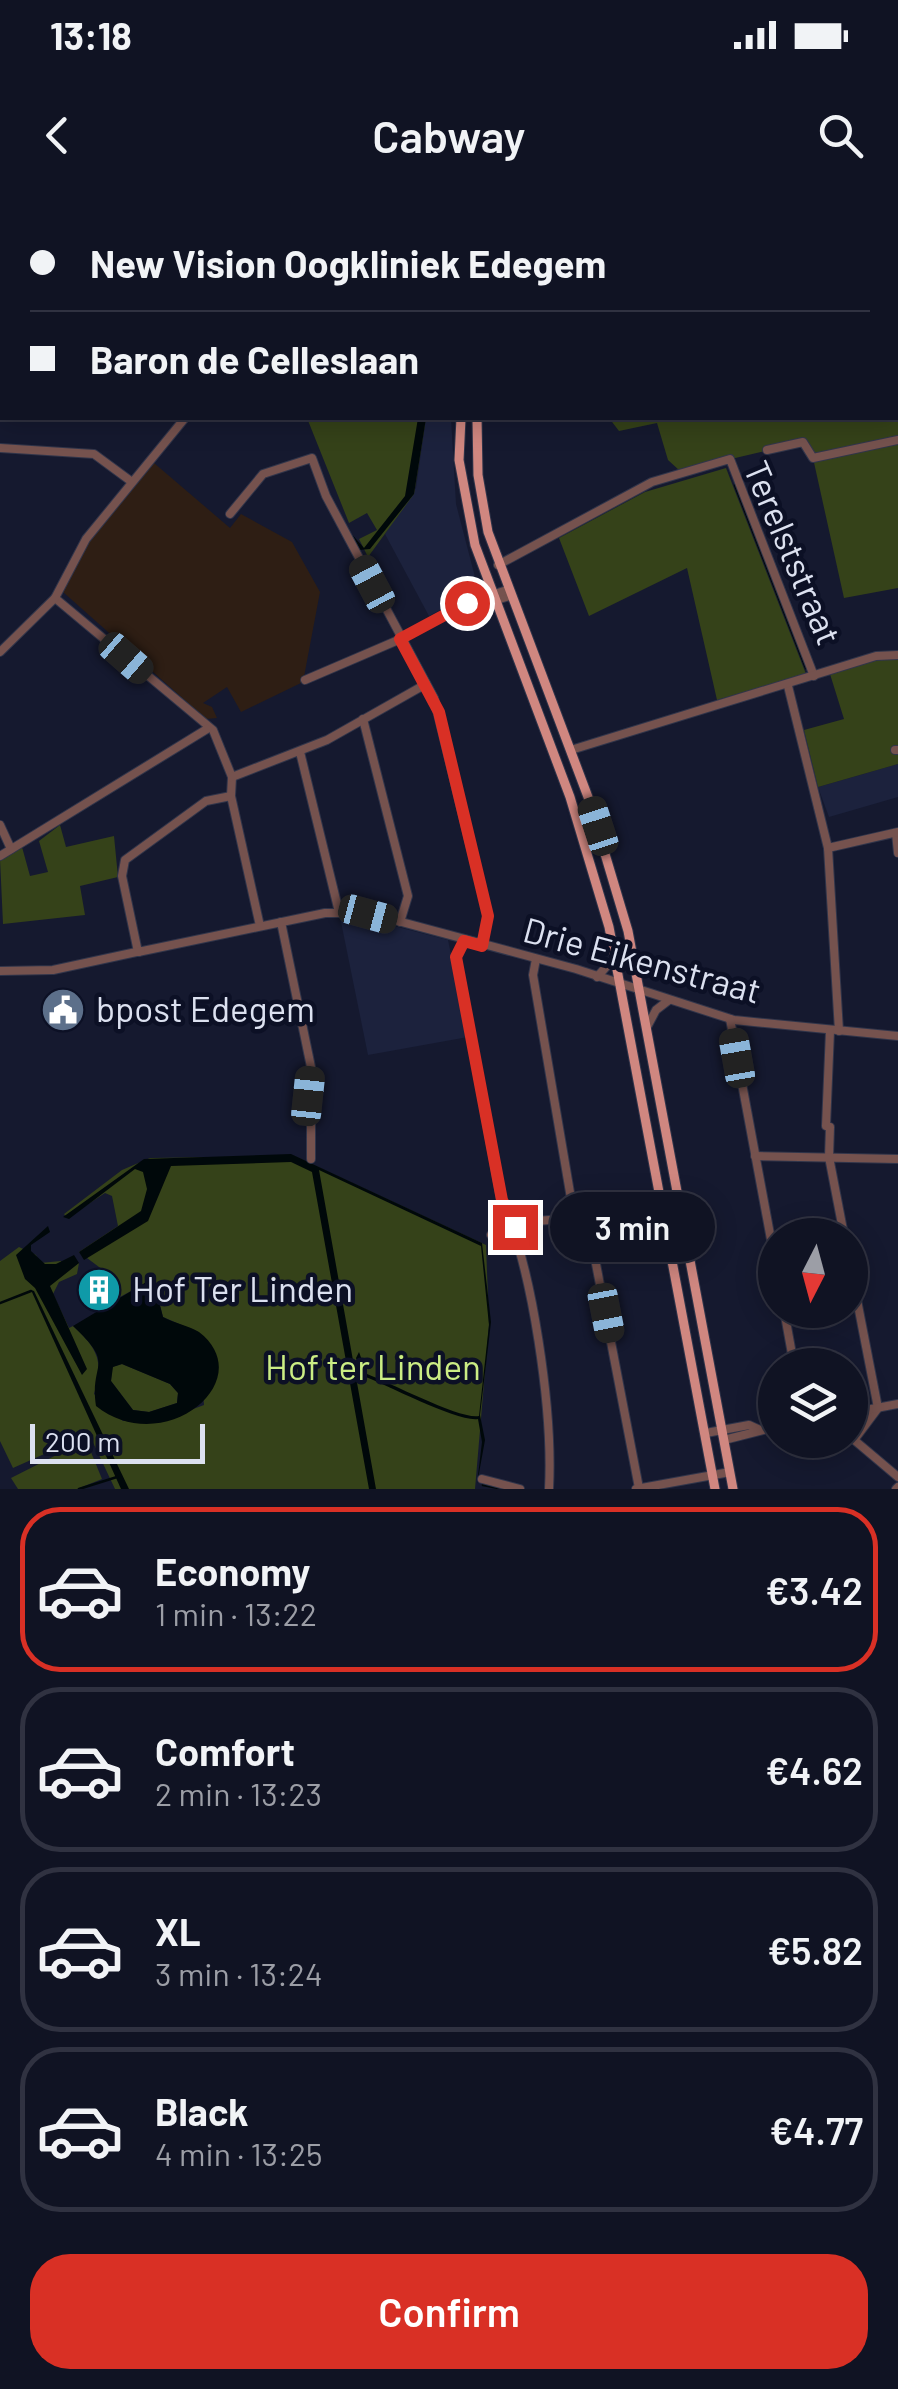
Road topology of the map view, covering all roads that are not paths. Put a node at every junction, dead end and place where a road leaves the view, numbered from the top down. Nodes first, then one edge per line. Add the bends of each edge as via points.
1 (182, 420) edge
2 (461, 420) edge
3 (477, 420) edge
4 (898, 440) edge
5 (0, 448) edge
6 (767, 450) dead end
7 (132, 482) junction
8 (230, 514) dead end
9 (498, 565) junction
10 (508, 593) junction
11 (55, 598) junction
12 (492, 598) junction
13 (400, 639) junction
14 (0, 652) edge
15 (898, 655) edge
16 (814, 676) junction
17 (304, 680) dead end
18 (426, 684) junction
19 (788, 686) junction
20 (363, 719) junction
21 (207, 729) junction
22 (571, 750) junction
23 (300, 752) junction
24 (232, 777) junction
25 (231, 796) junction
26 (0, 825) edge
27 (897, 832) edge
28 (828, 848) junction
29 (12, 849) junction
30 (898, 853) edge
31 (607, 854) junction
32 (0, 856) edge
33 (591, 858) junction
34 (339, 912) junction
35 (281, 922) junction
36 (400, 922) junction
37 (260, 926) junction
38 (464, 941) junction
39 (482, 946) junction
40 (138, 952) junction
41 (616, 956) junction
42 (536, 959) junction
43 (0, 971) edge
44 (597, 977) junction
45 (622, 986) junction
46 (640, 991) junction
47 (670, 1000) junction
48 (730, 1018) junction
49 (628, 1020) junction
50 (646, 1022) junction
51 (835, 1031) junction
52 (898, 1033) edge
53 (755, 1156) junction
54 (830, 1158) junction
55 (311, 1159) dead end
56 (898, 1160) edge
57 (574, 1216) junction
58 (767, 1218) edge
59 (841, 1218) edge
60 (515, 1227) junction
61 (491, 1236) dead end
62 (862, 1328) edge
63 (898, 1404) edge
64 (878, 1408) junction
65 (868, 1410) edge
66 (868, 1420) edge
67 (758, 1430) edge
68 (706, 1433) junction
69 (724, 1433) junction
70 (868, 1452) edge
71 (730, 1472) junction
72 (713, 1476) junction
73 (898, 1477) edge
74 (482, 1479) dead end
75 (520, 1489) edge
76 (549, 1489) edge
77 (637, 1489) edge
78 (715, 1489) edge
79 (733, 1489) edge

1 - 7 street
2 - 12 main road via 465,505
3 - 9 main road via 480,492
4 - 6 street via 813,458 803,442
5 - 7 street via 94,454
7 - 11 street via 81,547
8 - 13 street via 263,474 312,458
9 - 10 main road
9 - 16 street, Terelststraat via 666,476 730,459
10 - 12 street
10 - 22 main road
11 - 14 street
11 - 21 street
12 - 13 street
12 - 33 main road
13 - 17 street
13 - 18 street
15 - 16 street
16 - 19 street
18 - 20 street
18 - 39 street via 439,712 488,916
19 - 22 street
19 - 28 street
20 - 23 street
20 - 36 street via 408,896
21 - 24 street via 217,736
21 - 29 street
22 - 31 main road
23 - 24 street
23 - 34 street
24 - 25 street
25 - 37 street
25 - 40 street via 206,801 126,860 122,876
26 - 29 street
27 - 28 street
27 - 30 street
28 - 51 street
29 - 32 street
31 - 33 main road
31 - 46 main road
33 - 41 main road
34 - 35 street, Drie Eikenstraat
34 - 36 street, Drie Eikenstraat
35 - 37 street, Drie Eikenstraat
35 - 55 street via 312,1067
36 - 38 street, Drie Eikenstraat
37 - 40 street, Drie Eikenstraat
38 - 39 street, Drie Eikenstraat
38 - 60 street via 456,957 502,1200
39 - 42 street, Drie Eikenstraat
40 - 43 street, Drie Eikenstraat via 53,970
41 - 44 street
41 - 45 main road
42 - 44 street, Drie Eikenstraat
42 - 57 street via 532,975
44 - 45 street, Drie Eikenstraat
45 - 46 street, Drie Eikenstraat
45 - 49 main road
46 - 47 street, Drie Eikenstraat
46 - 50 main road
47 - 48 street, Drie Eikenstraat
47 - 50 street
48 - 51 street, Drie Eikenstraat
48 - 53 street
49 - 50 main road via 634,1013
49 - 68 main road
50 - 69 main road
51 - 52 street, Drie Eikenstraat
51 - 54 street via 826,1126
53 - 54 street
53 - 58 street
54 - 56 street
54 - 59 street
57 - 60 street
57 - 77 street via 587,1217 592,1230
60 - 61 street
60 - 76 street via 544,1386
62 - 64 street
63 - 64 street
64 - 65 street
64 - 66 street
67 - 69 street
68 - 69 street
68 - 72 main road
69 - 71 main road
70 - 73 street
71 - 72 street
71 - 79 main road
72 - 77 street
72 - 78 main road
74 - 75 street

